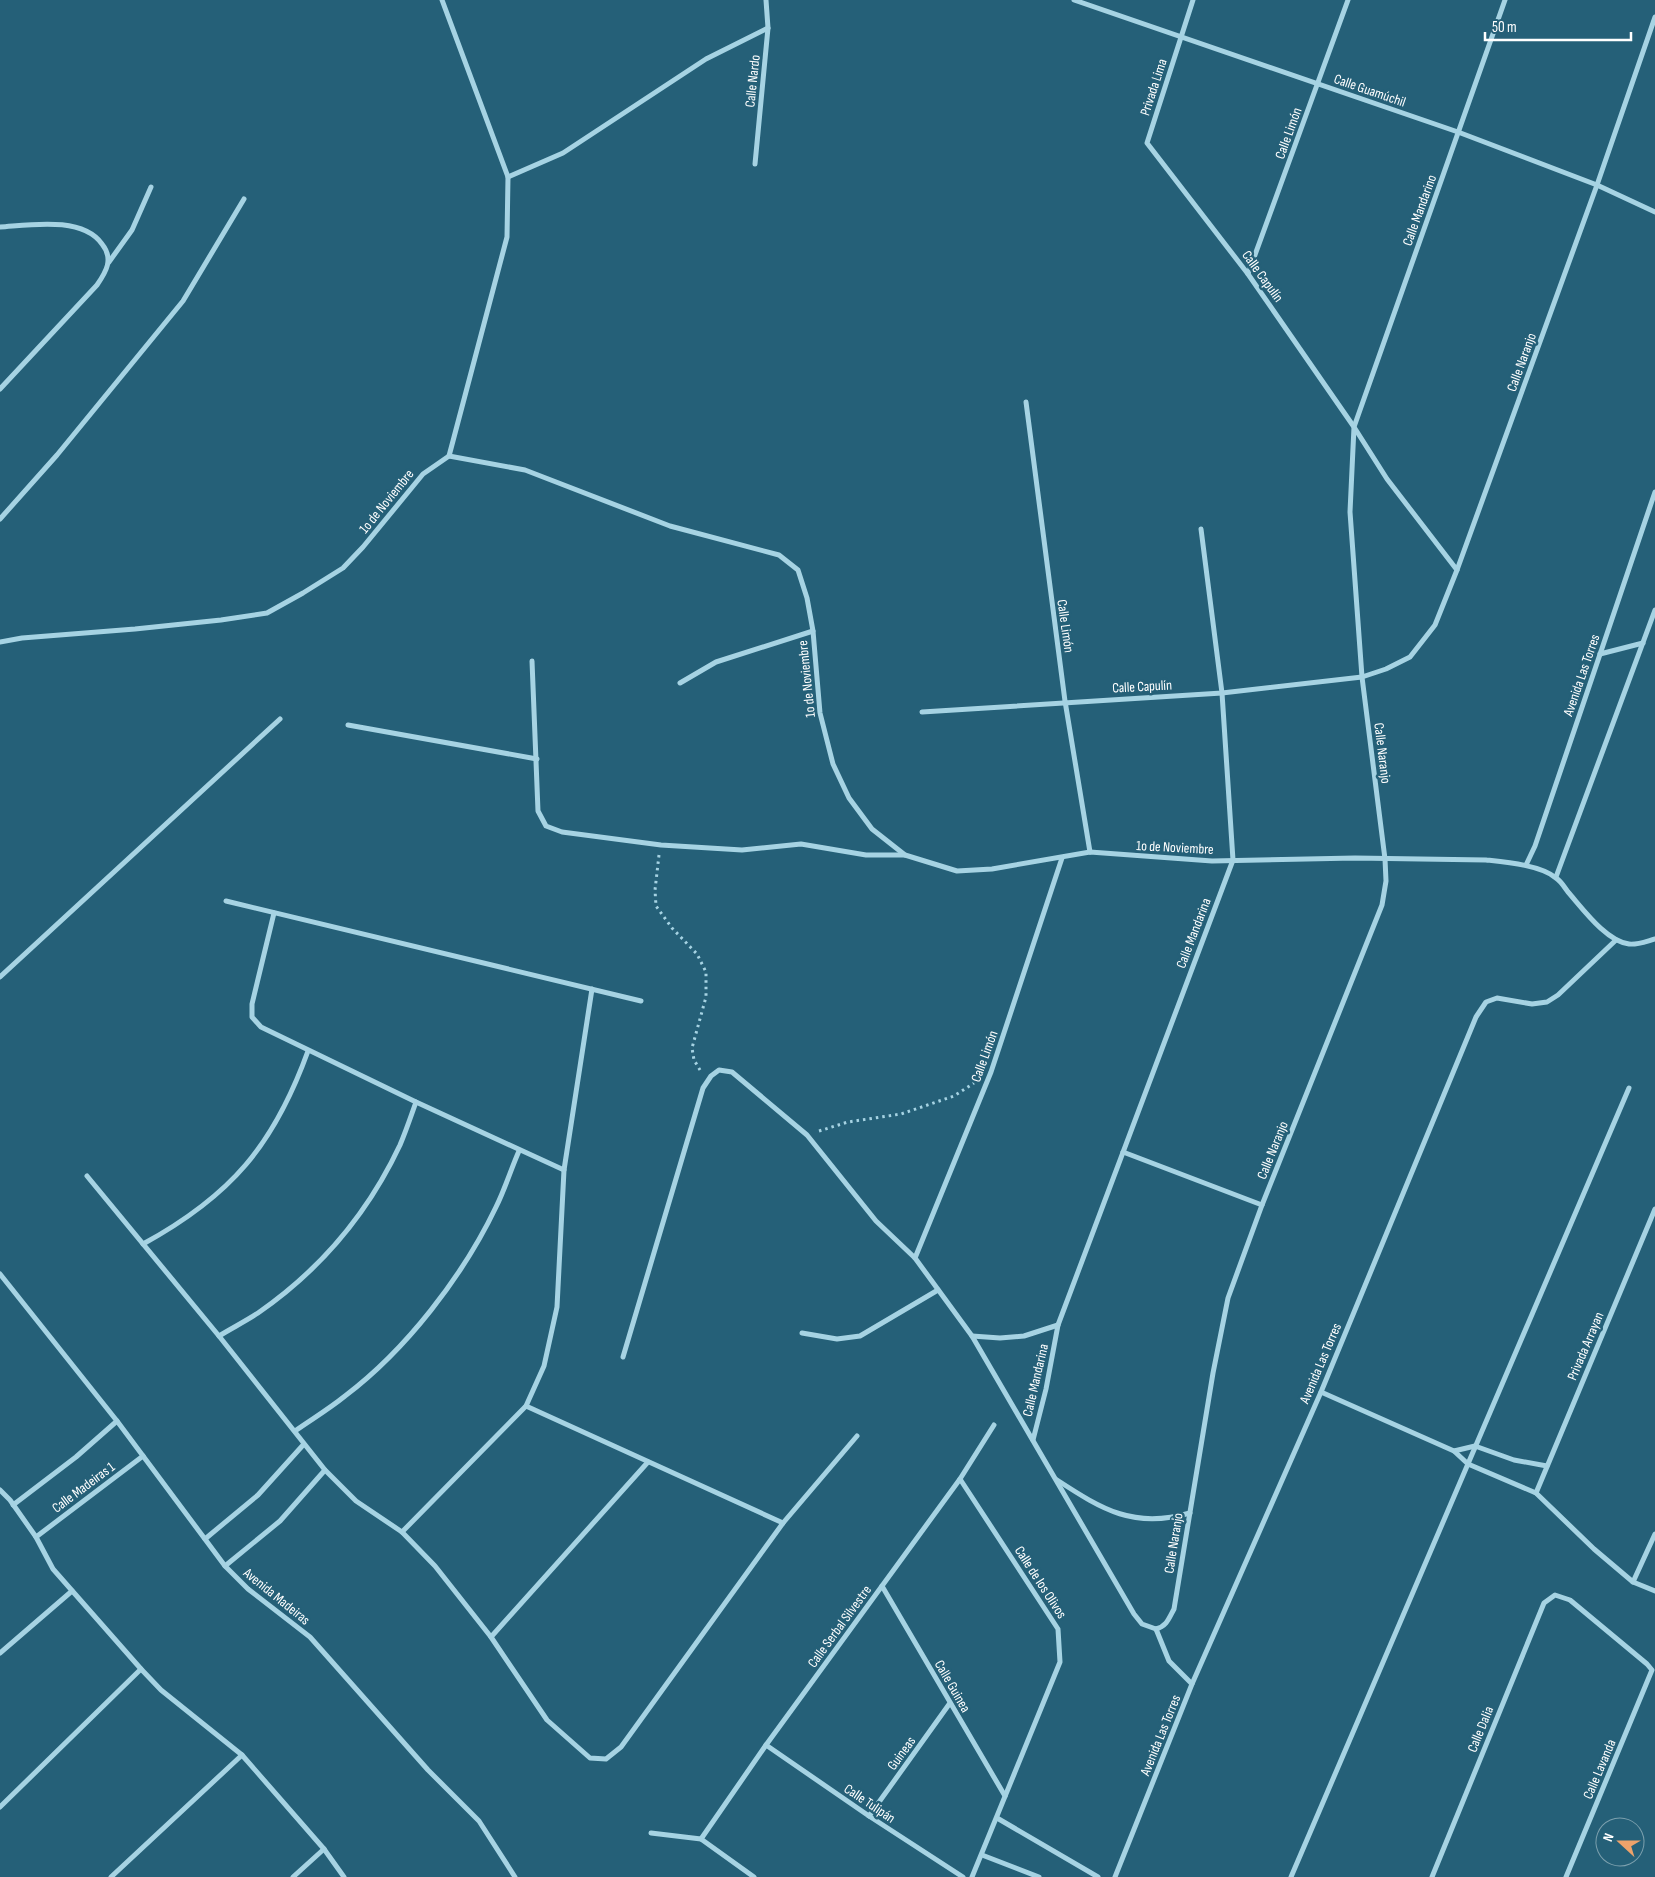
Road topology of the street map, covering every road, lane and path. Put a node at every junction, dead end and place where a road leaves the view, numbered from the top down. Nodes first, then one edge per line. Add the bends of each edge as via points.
1 (442, 0) edge
2 (766, 0) edge
3 (1074, 0) edge
4 (1193, 0) edge
5 (1348, 0) edge
6 (1505, 0) edge
7 (1655, 17) edge
8 (768, 28) junction
9 (1181, 37) junction
10 (1317, 84) junction
11 (1458, 132) junction
12 (1147, 143) joint
13 (755, 164) dead end
14 (508, 177) junction
15 (1597, 185) junction
16 (151, 187) dead end
17 (244, 199) dead end
18 (1655, 212) edge
19 (0, 227) edge
20 (109, 262) junction
21 (1248, 274) junction
22 (0, 389) edge
23 (1026, 402) dead end
24 (1354, 427) junction
25 (449, 456) junction
26 (1655, 492) edge
27 (0, 518) edge
28 (1201, 530) dead end
29 (1457, 570) junction
30 (1655, 610) edge
31 (813, 631) junction
32 (0, 642) edge
33 (1643, 643) junction
34 (1600, 654) junction
35 (532, 661) dead end
36 (1362, 677) junction
37 (680, 683) dead end
38 (1222, 692) junction
39 (1065, 701) junction
40 (922, 712) dead end
41 (280, 719) dead end
42 (348, 725) dead end
43 (537, 759) junction
44 (660, 845) junction
45 (1090, 852) junction
46 (905, 855) junction
47 (1062, 858) junction
48 (1385, 859) junction
49 (1232, 860) junction
50 (1526, 865) junction
51 (1556, 877) junction
52 (226, 901) dead end
53 (274, 913) junction
54 (1655, 939) edge
55 (1616, 940) junction
56 (0, 977) edge
57 (592, 989) junction
58 (641, 1001) dead end
59 (308, 1051) junction
60 (991, 1072) junction
61 (707, 1081) junction
62 (1629, 1088) dead end
63 (416, 1102) junction
64 (807, 1135) junction
65 (519, 1151) junction
66 (1123, 1152) junction
67 (564, 1170) junction
68 (87, 1176) dead end
69 (1262, 1205) junction
70 (1655, 1209) edge
71 (143, 1244) junction
72 (915, 1258) junction
73 (0, 1274) edge
74 (938, 1290) junction
75 (1058, 1325) junction
76 (802, 1333) dead end
77 (219, 1336) junction
78 (972, 1336) junction
79 (623, 1357) dead end
80 (1321, 1392) junction
81 (526, 1406) junction
82 (117, 1421) junction
83 (994, 1426) dead end
84 (295, 1431) junction
85 (857, 1436) dead end
86 (1033, 1440) junction
87 (304, 1444) junction
88 (1475, 1446) junction
89 (1454, 1451) junction
90 (143, 1456) junction
91 (648, 1462) junction
92 (1468, 1464) junction
93 (1547, 1466) junction
94 (325, 1470) junction
95 (1054, 1478) junction
96 (960, 1479) junction
97 (0, 1490) edge
98 (1536, 1493) junction
99 (14, 1505) junction
100 (1190, 1513) junction
101 (783, 1523) junction
102 (402, 1532) junction
103 (1655, 1534) edge
104 (36, 1537) junction
105 (205, 1539) junction
106 (225, 1566) junction
107 (1633, 1582) junction
108 (882, 1586) junction
109 (72, 1591) junction
110 (1655, 1591) edge
111 (1555, 1595) joint
112 (1156, 1629) junction
113 (491, 1637) junction
114 (0, 1653) edge
115 (141, 1669) junction
116 (1192, 1684) junction
117 (950, 1703) junction
118 (766, 1745) junction
119 (242, 1755) junction
120 (1005, 1796) junction
121 (0, 1807) edge
122 (869, 1816) junction
123 (997, 1818) junction
124 (651, 1833) dead end
125 (701, 1839) junction
126 (324, 1849) junction
127 (982, 1855) junction
128 (111, 1877) edge
129 (293, 1877) edge
130 (344, 1877) edge
131 (515, 1877) edge
132 (754, 1877) edge
133 (963, 1877) edge
134 (972, 1877) edge
135 (1039, 1877) edge
136 (1098, 1877) edge
137 (1115, 1877) edge
138 (1291, 1877) edge
139 (1432, 1877) edge
140 (1566, 1877) edge

1 - 14 street
2 - 8 street, Calle Nardo
3 - 9 street, Calle Guamúchil
4 - 9 street, Privada Lima
5 - 10 street, Calle Limón
6 - 11 street, Calle Mandarino
7 - 15 street, Calle Naranjo
8 - 13 street, Calle Nardo
8 - 14 street via 706,59 563,153
9 - 10 street, Calle Guamúchil
9 - 12 street, Privada Lima
10 - 11 street, Calle Guamúchil
10 - 21 street, Calle Limón
11 - 15 street, Calle Guamúchil
11 - 24 street, Calle Mandarino
12 - 21 street, Calle Capulín
14 - 25 street via 507,237
15 - 18 street, Calle Guamúchil
15 - 29 street, Calle Naranjo
16 - 20 street via 132,230
17 - 27 street via 183,301 57,455
19 - 20 street via 50,224 78,228 98,238
20 - 22 street via 97,285
21 - 24 street, Calle Capulín
23 - 39 street, Calle Limón
24 - 29 street, Calle Capulín via 1387,479
24 - 36 street, Calle Naranjo via 1350,512
25 - 31 street, 1o de Noviembre via 525,470 670,526 779,556 798,570
25 - 32 street, 1o de Noviembre via 423,474 343,568 267,613
26 - 34 street, Avenida Las Torres
28 - 38 street, Calle Mandarina
29 - 36 street, Calle Naranjo via 1435,625 1410,657 1386,670
30 - 33 street
31 - 37 street via 716,662
31 - 46 street, 1o de Noviembre via 820,713 833,764 848,798 872,829
33 - 34 street
33 - 51 street
34 - 50 street, Avenida Las Torres
35 - 43 street
36 - 38 street, Calle Capulín
36 - 48 street, Calle Naranjo
38 - 39 street, Calle Capulín
38 - 49 street, Calle Mandarina
39 - 40 street, Calle Capulín
39 - 45 street, Calle Limón
41 - 56 street
42 - 43 street
43 - 44 street via 538,811 546,826 562,832
44 - 46 street via 742,850 801,844 866,855
44 - 61 path via 656,906 698,954 706,972 706,997 692,1048 694,1060
45 - 47 street, 1o de Noviembre
45 - 49 street, 1o de Noviembre
46 - 47 street, 1o de Noviembre via 957,871
47 - 60 street, Calle Limón
48 - 49 street, 1o de Noviembre
48 - 50 street, 1o de Noviembre via 1486,860
48 - 69 street, Calle Naranjo via 1382,905
49 - 66 street, Calle Mandarina
50 - 51 street, 1o de Noviembre
51 - 55 street, 1o de Noviembre via 1593,921
52 - 53 street
53 - 57 street
53 - 59 street via 252,1004 252,1018 261,1027
54 - 55 street via 1629,944
55 - 80 street, Avenida Las Torres via 1548,1002 1532,1004 1497,998 1486,1002 1476,1018
57 - 58 street
57 - 67 street
59 - 63 street
59 - 71 street via 279,1120 258,1151 206,1204
60 - 64 path via 954,1096 901,1114 848,1122
60 - 72 street, Calle Limón
61 - 64 street via 719,1070 732,1072
61 - 79 street
62 - 88 street
63 - 65 street
63 - 77 street via 380,1184 326,1256 257,1314
64 - 72 street via 876,1221
65 - 67 street
65 - 84 street via 496,1207 432,1310 391,1355 346,1396
66 - 69 street
66 - 75 street, Calle Mandarina
67 - 81 street via 557,1307 544,1366
68 - 71 street
69 - 100 street, Calle Naranjo via 1228,1298
70 - 93 street, Privada Arrayan
71 - 77 street
72 - 74 street
73 - 82 street, Avenida Madeiras
74 - 76 street via 860,1336 836,1339
74 - 78 street
75 - 78 street, Calle Mandarina via 1024,1336
75 - 86 street, Calle Mandarina
77 - 84 street
78 - 86 street
80 - 89 street
80 - 116 street, Avenida Las Torres
81 - 91 street
81 - 102 street
82 - 90 street, Avenida Madeiras
82 - 99 street, Calle Madeiras 1
83 - 96 street, Calle Serbal Silvestre
84 - 87 street
85 - 101 street
86 - 95 street
87 - 94 street
87 - 105 street via 258,1495
88 - 89 street
88 - 92 street
88 - 93 street via 1514,1460
89 - 92 street
90 - 104 street, Calle Madeiras 1
90 - 105 street, Avenida Madeiras
91 - 101 street
91 - 113 street
92 - 98 street
92 - 138 street
93 - 98 street, Privada Arrayan
94 - 102 street via 356,1501
94 - 106 street via 280,1521
95 - 100 street via 1122,1516 1171,1518
95 - 112 street via 1134,1614 1142,1624
96 - 108 street, Calle Serbal Silvestre
96 - 120 street, Calle de los Olivos via 1058,1629 1060,1662
97 - 99 street
98 - 107 street
99 - 104 street
100 - 112 street, Calle Naranjo via 1174,1609 1166,1623
101 - 113 street via 621,1747 606,1759 590,1758 547,1720
102 - 113 street via 435,1566
103 - 107 street
104 - 109 street via 53,1569
105 - 106 street, Avenida Madeiras
106 - 131 street, Avenida Madeiras via 248,1589 310,1637 428,1770 478,1821
107 - 110 street
108 - 117 street, Calle Guinea
108 - 118 street, Calle Serbal Silvestre
109 - 114 street
109 - 115 street
111 - 139 street, Calle Dalia via 1544,1603
111 - 140 street, Calle Lavanda via 1570,1600 1652,1670
112 - 116 street via 1169,1661
115 - 119 street via 161,1690
115 - 121 street
116 - 137 street, Avenida Las Torres
117 - 120 street, Calle Guinea
117 - 122 street, Guineas
118 - 122 street, Calle Tulipán
118 - 125 street, Calle Serbal Silvestre
119 - 126 street
119 - 128 street
120 - 123 street, Calle de los Olivos
122 - 133 street, Calle Tulipán
123 - 127 street, Calle de los Olivos
123 - 136 street
124 - 125 street
125 - 132 street
126 - 129 street
126 - 130 street
127 - 134 street, Calle de los Olivos
127 - 135 street

